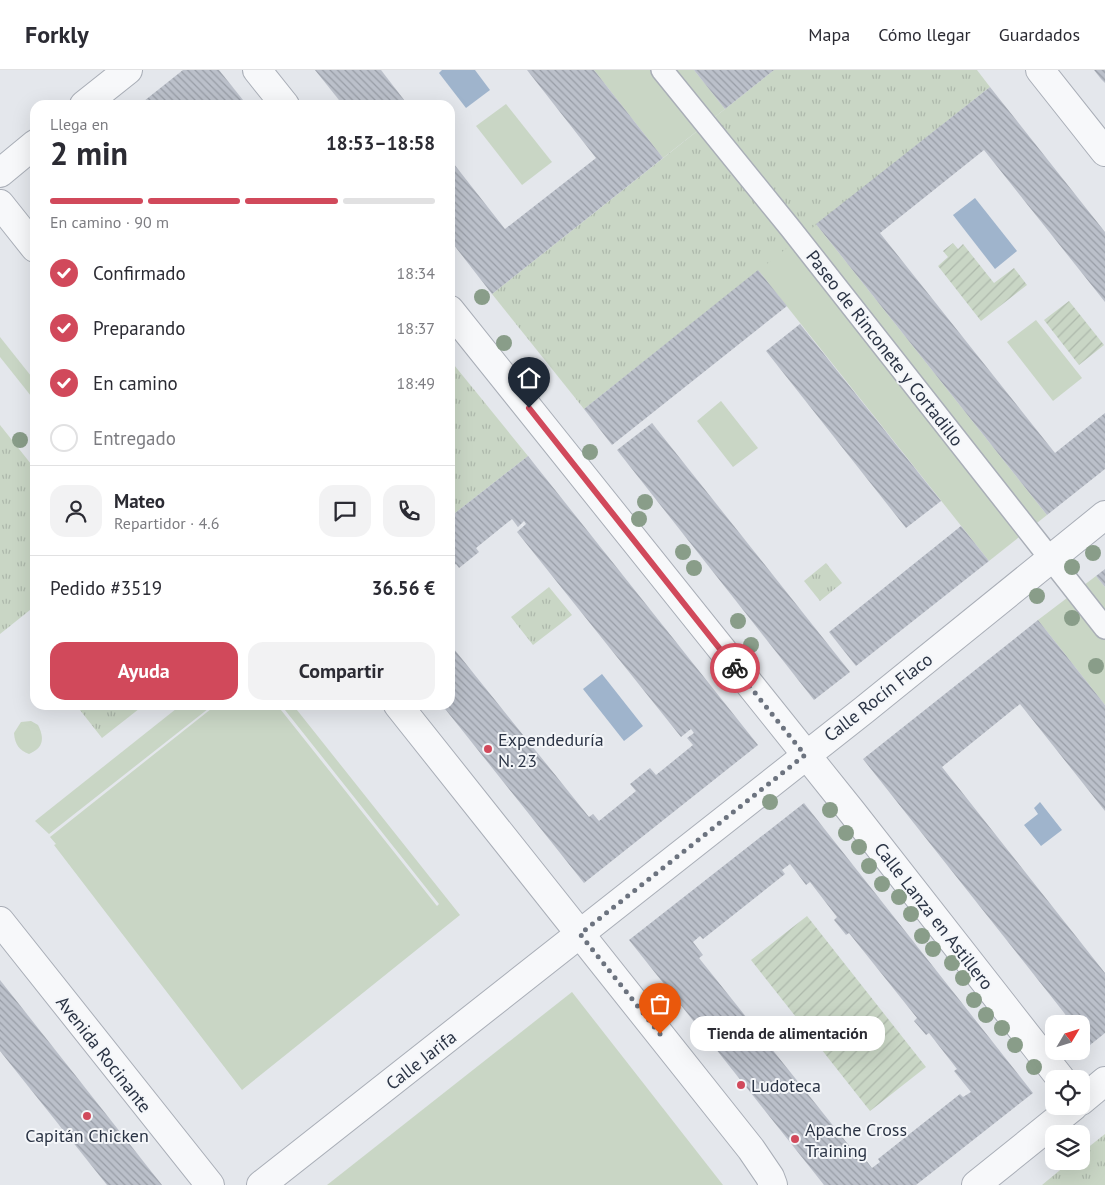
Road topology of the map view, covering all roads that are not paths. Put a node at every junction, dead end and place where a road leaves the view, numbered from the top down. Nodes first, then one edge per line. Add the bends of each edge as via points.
1 (128, 70) edge
2 (257, 70) edge
3 (662, 70) edge
4 (1040, 70) edge
5 (90, 100) edge
6 (281, 100) edge
7 (30, 148) edge
8 (1105, 152) edge
9 (0, 173) edge
10 (0, 204) edge
11 (30, 242) edge
12 (455, 316) edge
13 (1105, 515) edge
14 (1050, 559) junction
15 (1105, 628) edge
16 (402, 710) edge
17 (805, 755) junction
18 (0, 921) edge
19 (580, 934) junction
20 (1054, 1070) edge
21 (1105, 1082) edge
22 (1090, 1094) edge
23 (1063, 1115) edge
24 (210, 1185) edge
25 (261, 1185) edge
26 (773, 1185) edge
27 (976, 1185) edge

1 - 5 street
2 - 6 street
3 - 14 street, Paseo de Rinconete y Cortadillo
4 - 8 street
7 - 9 street
10 - 11 street
12 - 17 street, Calle Lanza en Astillero
13 - 14 street, Calle Rocín Flaco
14 - 15 street, Paseo de Rinconete y Cortadillo
14 - 17 street, Calle Rocín Flaco
16 - 19 street
17 - 19 street, Calle Rocín Flaco
17 - 20 street, Calle Lanza en Astillero
18 - 24 street, Avenida Rocinante
19 - 25 street, Calle Jarifa
19 - 26 street via 751,1149
21 - 22 street
23 - 27 street

